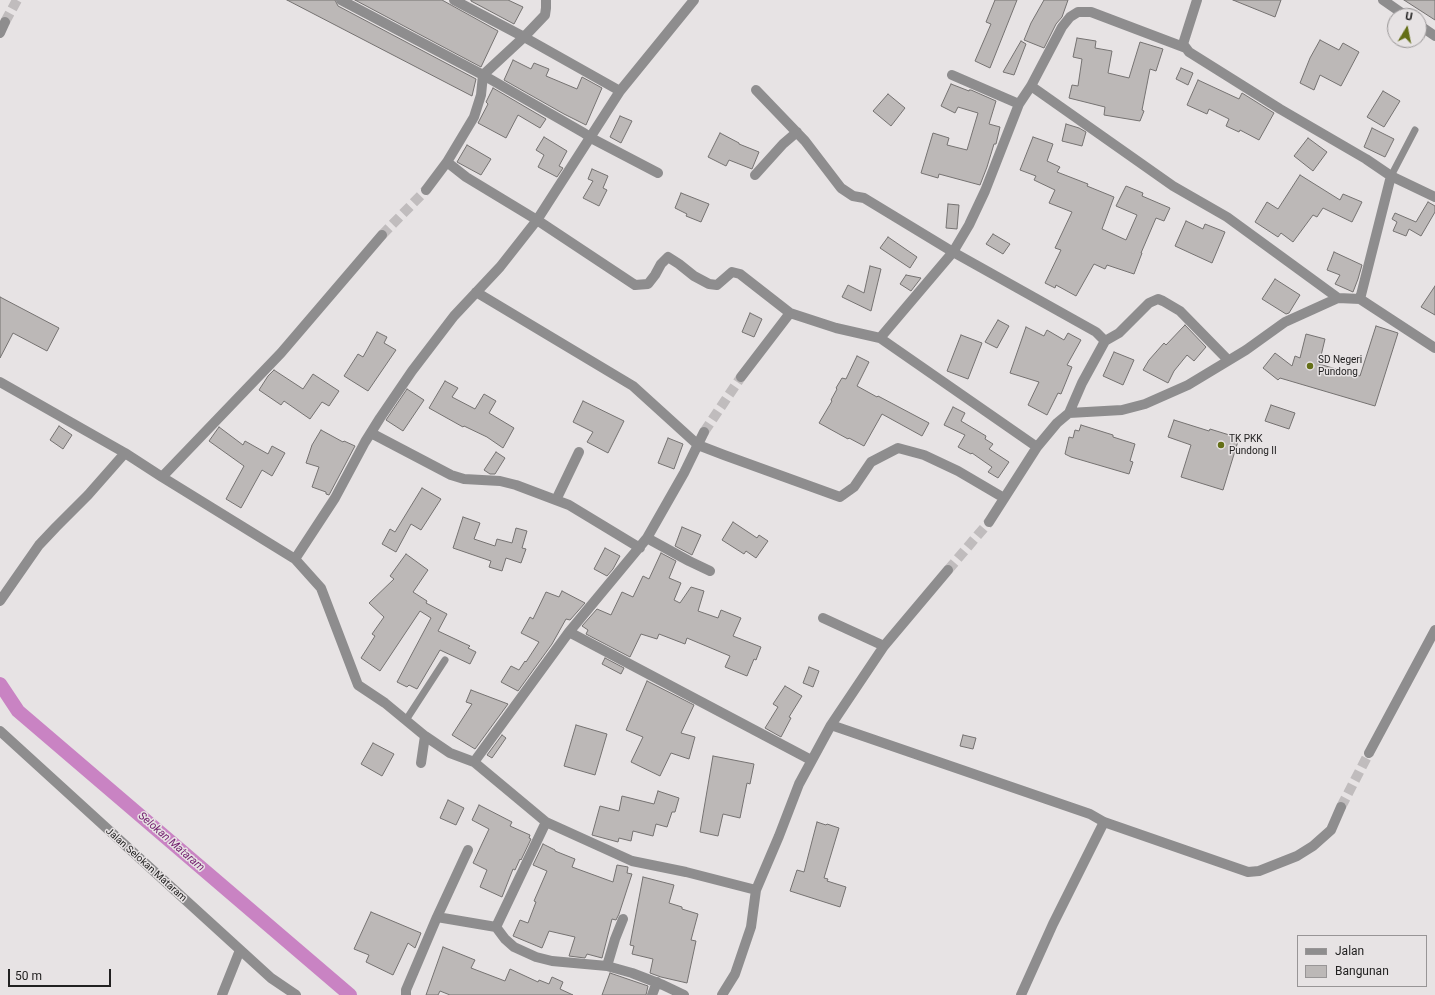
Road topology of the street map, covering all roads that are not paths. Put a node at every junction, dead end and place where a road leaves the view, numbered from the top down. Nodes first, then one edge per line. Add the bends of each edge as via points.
1 (341, 0) edge
2 (454, 0) edge
3 (546, 0) edge
4 (694, 0) edge
5 (1197, 0) edge
6 (1383, 0) edge
7 (1394, 8) edge
8 (5, 22) tunnel mouth
9 (0, 33) edge
10 (524, 37) junction
11 (1186, 48) junction
12 (484, 75) junction
13 (952, 75) dead end
14 (1031, 86) junction
15 (756, 90) dead end
16 (620, 91) junction
17 (1019, 104) junction
18 (1414, 130) dead end
19 (796, 132) junction
20 (591, 138) junction
21 (447, 162) junction
22 (658, 173) dead end
23 (755, 175) dead end
24 (1391, 176) junction
25 (426, 190) tunnel mouth
26 (1435, 197) edge
27 (537, 220) junction
28 (382, 235) tunnel mouth
29 (952, 252) junction
30 (476, 292) junction
31 (1338, 298) junction
32 (1360, 299) junction
33 (790, 313) junction
34 (880, 338) junction
35 (1105, 341) junction
36 (1435, 348) edge
37 (1228, 360) junction
38 (741, 377) tunnel mouth
39 (0, 382) edge
40 (1069, 413) junction
41 (704, 432) tunnel mouth
42 (371, 433) junction
43 (698, 445) junction
44 (1037, 447) junction
45 (579, 452) dead end
46 (125, 453) junction
47 (162, 477) junction
48 (1004, 498) junction
49 (556, 500) junction
50 (989, 522) tunnel mouth
51 (647, 538) junction
52 (640, 548) junction
53 (295, 559) junction
54 (948, 570) tunnel mouth
55 (710, 571) dead end
56 (0, 601) edge
57 (823, 618) dead end
58 (1435, 630) edge
59 (569, 632) junction
60 (884, 646) junction
61 (445, 660) dead end
62 (406, 720) junction
63 (831, 725) junction
64 (0, 731) edge
65 (425, 736) junction
66 (1369, 753) tunnel mouth
67 (811, 760) junction
68 (474, 762) junction
69 (421, 763) dead end
70 (1340, 807) tunnel mouth
71 (546, 822) junction
72 (1104, 822) junction
73 (468, 850) dead end
74 (756, 890) junction
75 (437, 917) junction
76 (623, 919) dead end
77 (496, 927) junction
78 (240, 950) junction
79 (607, 966) junction
80 (657, 982) junction
81 (222, 995) edge
82 (296, 995) edge
83 (406, 995) edge
84 (652, 995) edge
85 (684, 995) edge
86 (722, 995) edge
87 (1021, 995) edge

1 - 12 street
2 - 10 street
3 - 10 street via 545,15
4 - 16 street
5 - 11 street via 1184,39 1183,44
6 - 7 street
8 - 9 street
10 - 12 street
10 - 16 street
11 - 14 street via 1091,12 1078,12 1062,27
11 - 24 street
12 - 20 street
12 - 21 street via 474,117
13 - 17 street
14 - 17 street
14 - 31 street via 1173,186 1227,217
15 - 19 street
16 - 20 street
17 - 29 street via 985,191 969,225
18 - 24 lane
19 - 23 street
19 - 29 street via 841,188 853,196 864,198
20 - 22 street
20 - 27 street
21 - 25 street
21 - 27 street via 466,178
24 - 26 street
24 - 32 street
27 - 30 street via 500,267
27 - 33 street via 635,285 648,284 668,257 709,284 717,285 732,272 740,274
28 - 47 street via 281,353
29 - 34 street
29 - 35 street via 1096,332
30 - 42 street via 412,371
30 - 43 street via 633,386
31 - 32 street
31 - 37 street via 1285,322
32 - 36 street
33 - 34 street via 836,328
33 - 38 street
34 - 44 street
35 - 37 street via 1119,333 1149,303 1158,300 1180,311
35 - 40 street
37 - 40 street via 1188,385 1145,404 1122,410
39 - 46 street
40 - 44 street
41 - 43 street
42 - 49 street via 451,475 500,481
42 - 53 street via 335,498
43 - 48 street via 840,497 854,487 871,462 898,448 937,461
43 - 51 street
44 - 48 street
45 - 49 street
46 - 47 street
46 - 56 street via 40,545
47 - 53 street
48 - 50 street
49 - 52 street via 569,505
51 - 52 street
51 - 55 street
52 - 59 street
53 - 62 street via 321,588 358,685
54 - 60 street
57 - 60 street
58 - 66 street
59 - 67 street
59 - 68 street
60 - 63 street
61 - 62 lane
62 - 65 street
63 - 67 street
63 - 72 street via 1090,814
64 - 78 street, Jalan Selokan Mataram
65 - 68 street via 450,753
65 - 69 street
67 - 74 street
68 - 71 street
70 - 72 street via 1331,830 1313,846 1297,856 1259,871 1248,872
71 - 74 street via 632,861
71 - 77 street
72 - 87 street
73 - 75 street
74 - 86 street via 751,927 735,974
75 - 77 street
75 - 83 street
76 - 79 street
77 - 79 street via 514,946 536,957
78 - 81 street
78 - 82 street, Jalan Selokan Mataram via 271,978
79 - 80 street
80 - 84 street
80 - 85 street

